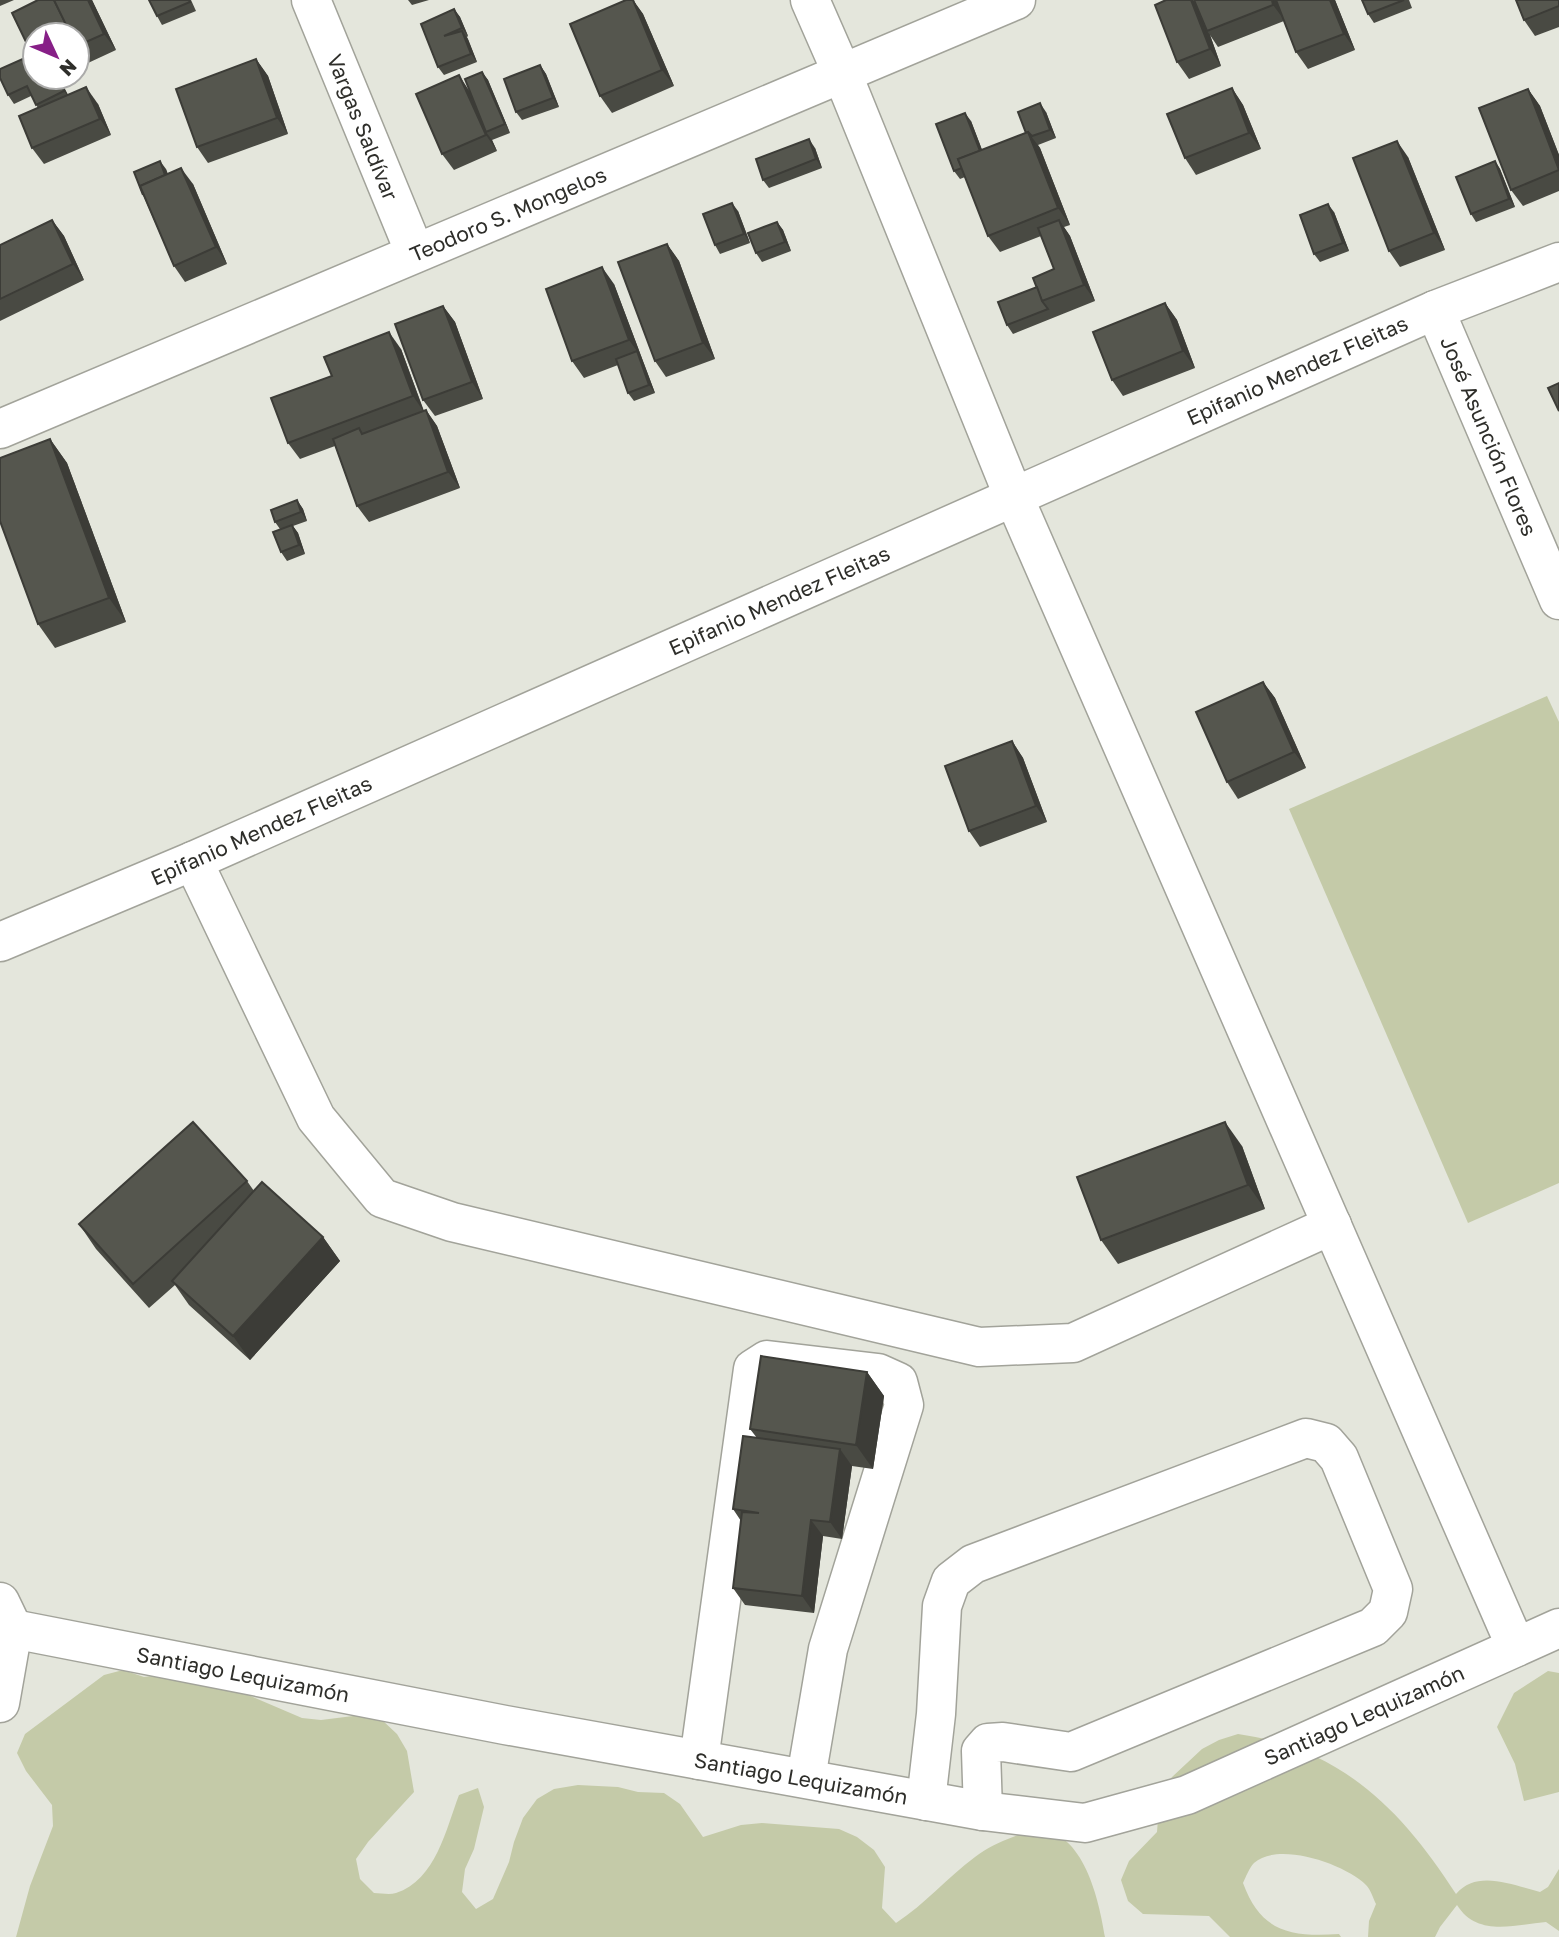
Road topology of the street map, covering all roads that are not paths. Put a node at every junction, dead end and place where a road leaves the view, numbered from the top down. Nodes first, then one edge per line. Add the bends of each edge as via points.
1 (311, 0) edge
2 (810, 0) edge
3 (1016, 0) edge
4 (842, 73) junction
5 (415, 253) junction
6 (1559, 262) edge
7 (1436, 310) junction
8 (0, 429) edge
9 (1013, 495) junction
10 (1559, 600) edge
11 (193, 861) junction
12 (0, 942) edge
13 (1332, 1225) junction
14 (6, 1616) edge
15 (1559, 1628) edge
16 (1516, 1647) junction
17 (0, 1703) edge
18 (934, 1734) junction
19 (988, 1743) junction
20 (699, 1760) junction
21 (806, 1778) junction
22 (926, 1801) junction
23 (983, 1811) junction

1 - 5 street, Vargas Saldívar
2 - 4 street
3 - 4 street, Teodoro S. Mongelos
4 - 5 street, Teodoro S. Mongelos
4 - 9 street
5 - 8 street, Teodoro S. Mongelos
6 - 7 street, Epifanio Mendez Fleitas
7 - 9 street, Epifanio Mendez Fleitas
7 - 10 street, José Asunción Flores
9 - 11 street, Epifanio Mendez Fleitas
9 - 13 street
11 - 12 street, Epifanio Mendez Fleitas
11 - 13 street via 316,1118 383,1198 452,1222 979,1347 1073,1343
13 - 16 street
14 - 17 street
14 - 20 street, Santiago Lequizamón via 505,1725
15 - 16 street, Santiago Lequizamón
16 - 23 street, Santiago Lequizamón via 1187,1795 1085,1824
18 - 19 street
18 - 19 street via 942,1606 951,1581 973,1564 1306,1438 1326,1443 1339,1458 1393,1589 1388,1612 1373,1627 1071,1752
18 - 22 street
19 - 23 street via 981,1751
20 - 21 street, Santiago Lequizamón
20 - 21 street via 753,1369 767,1360 878,1373 898,1382 904,1405 828,1649
21 - 22 street, Santiago Lequizamón
22 - 23 street, Santiago Lequizamón

